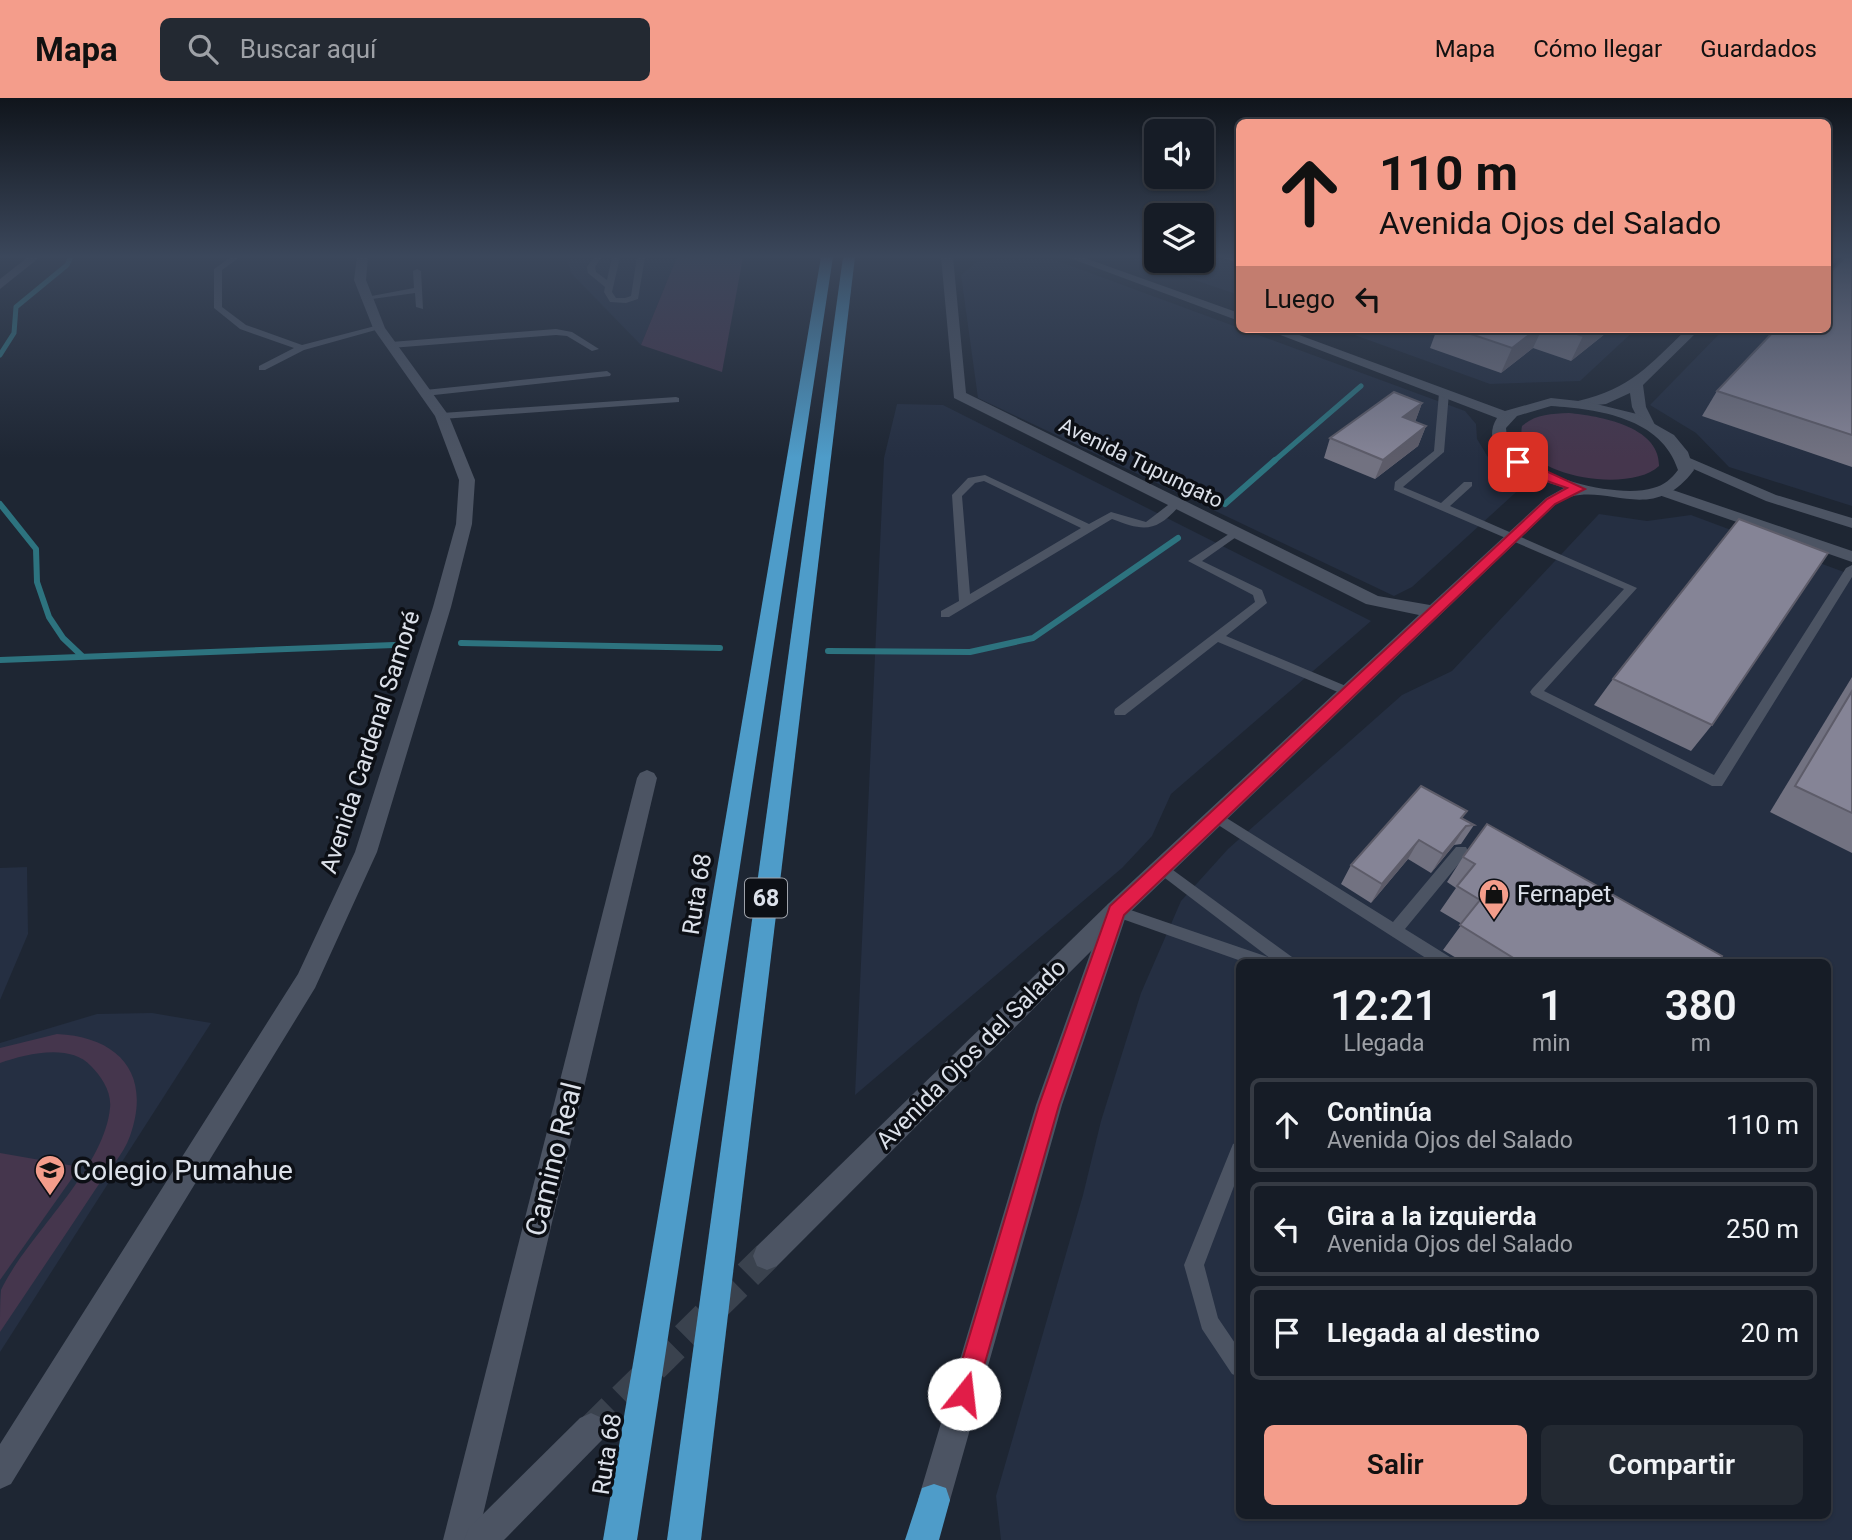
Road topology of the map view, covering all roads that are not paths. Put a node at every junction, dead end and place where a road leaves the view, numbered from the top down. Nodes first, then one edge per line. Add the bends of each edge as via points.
1 (239, 324) edge
2 (379, 324) edge
3 (816, 324) edge
4 (840, 324) edge
5 (955, 324) edge
6 (1282, 333) edge
7 (1320, 333) edge
8 (1690, 333) edge
9 (385, 336) junction
10 (301, 348) junction
11 (595, 349) dead end
12 (262, 368) dead end
13 (607, 374) dead end
14 (1416, 383) junction
15 (1636, 383) junction
16 (425, 393) junction
17 (1444, 393) junction
18 (676, 400) dead end
19 (1583, 404) junction
20 (442, 416) junction
21 (1505, 416) junction
22 (1648, 425) junction
23 (1685, 460) junction
24 (1468, 484) dead end
25 (1579, 489) junction
26 (1661, 491) junction
27 (1176, 504) junction
28 (1442, 508) junction
29 (1852, 523) edge
30 (1089, 528) junction
31 (1235, 533) junction
32 (1512, 538) junction
33 (1852, 556) edge
34 (1852, 568) edge
35 (965, 602) junction
36 (1435, 611) junction
37 (944, 614) dead end
38 (1216, 637) junction
39 (1349, 692) junction
40 (1119, 712) dead end
41 (647, 778) dead end
42 (1217, 817) junction
43 (1461, 851) edge
44 (1162, 868) junction
45 (1116, 911) junction
46 (1395, 931) junction
47 (1253, 959) edge
48 (1282, 959) edge
49 (1439, 959) edge
50 (1236, 1158) edge
51 (766, 1256) tunnel mouth
52 (1236, 1362) edge
53 (591, 1429) tunnel mouth
54 (0, 1473) edge
55 (934, 1500) junction
56 (460, 1540) edge
57 (481, 1540) edge
58 (620, 1540) edge
59 (684, 1540) edge
60 (922, 1540) edge
61 (933, 1540) edge

1 - 10 lane
2 - 9 main road, Avenida Cardenal Samoré
3 - 58 highway, Ruta 68 / 68
4 - 59 highway, 68
5 - 27 main road, Avenida Tupungato via 959,396
6 - 14 main road
7 - 14 main road
8 - 15 main road
9 - 10 lane
9 - 11 lane via 556,332
9 - 16 main road, Avenida Cardenal Samoré
10 - 12 lane
13 - 16 lane
14 - 17 main road
15 - 19 main road via 1610,401
15 - 22 main road via 1639,407
16 - 20 main road, Avenida Cardenal Samoré
17 - 21 main road
17 - 28 lane via 1439,452 1398,488
18 - 20 lane
19 - 21 main road via 1536,404
19 - 22 main road
20 - 54 main road, Avenida Cardenal Samoré via 467,480 464,524 366,852 307,981
21 - 25 main road via 1498,429 1509,453 1545,477
22 - 23 main road via 1673,442
23 - 26 main road via 1682,478
23 - 29 main road via 1771,498
24 - 28 lane
25 - 26 main road via 1623,495
25 - 32 main road, Avenida Ojos del Salado via 1561,494
26 - 33 main road
27 - 30 lane via 1151,527 1111,515
27 - 31 main road, Avenida Tupungato
28 - 32 lane
30 - 35 lane
30 - 35 lane via 985,478 972,480 957,495
31 - 36 main road, Avenida Tupungato via 1372,600
31 - 38 lane via 1194,561 1258,593 1261,603
32 - 34 lane via 1631,588 1536,692 1717,782
32 - 36 main road, Avenida Ojos del Salado
35 - 37 lane
36 - 39 main road, Avenida Ojos del Salado
38 - 39 lane
38 - 40 lane
39 - 42 main road, Avenida Ojos del Salado
41 - 56 main road, Camino Real
42 - 44 main road, Avenida Ojos del Salado
42 - 46 lane
43 - 46 lane
44 - 45 main road, Avenida Ojos del Salado
44 - 48 lane
45 - 47 lane
45 - 51 main road, Avenida Ojos del Salado
45 - 55 main road via 1049,1105
46 - 49 lane
50 - 52 lane via 1194,1265 1209,1322
53 - 57 main road
55 - 60 highway
55 - 61 main road

